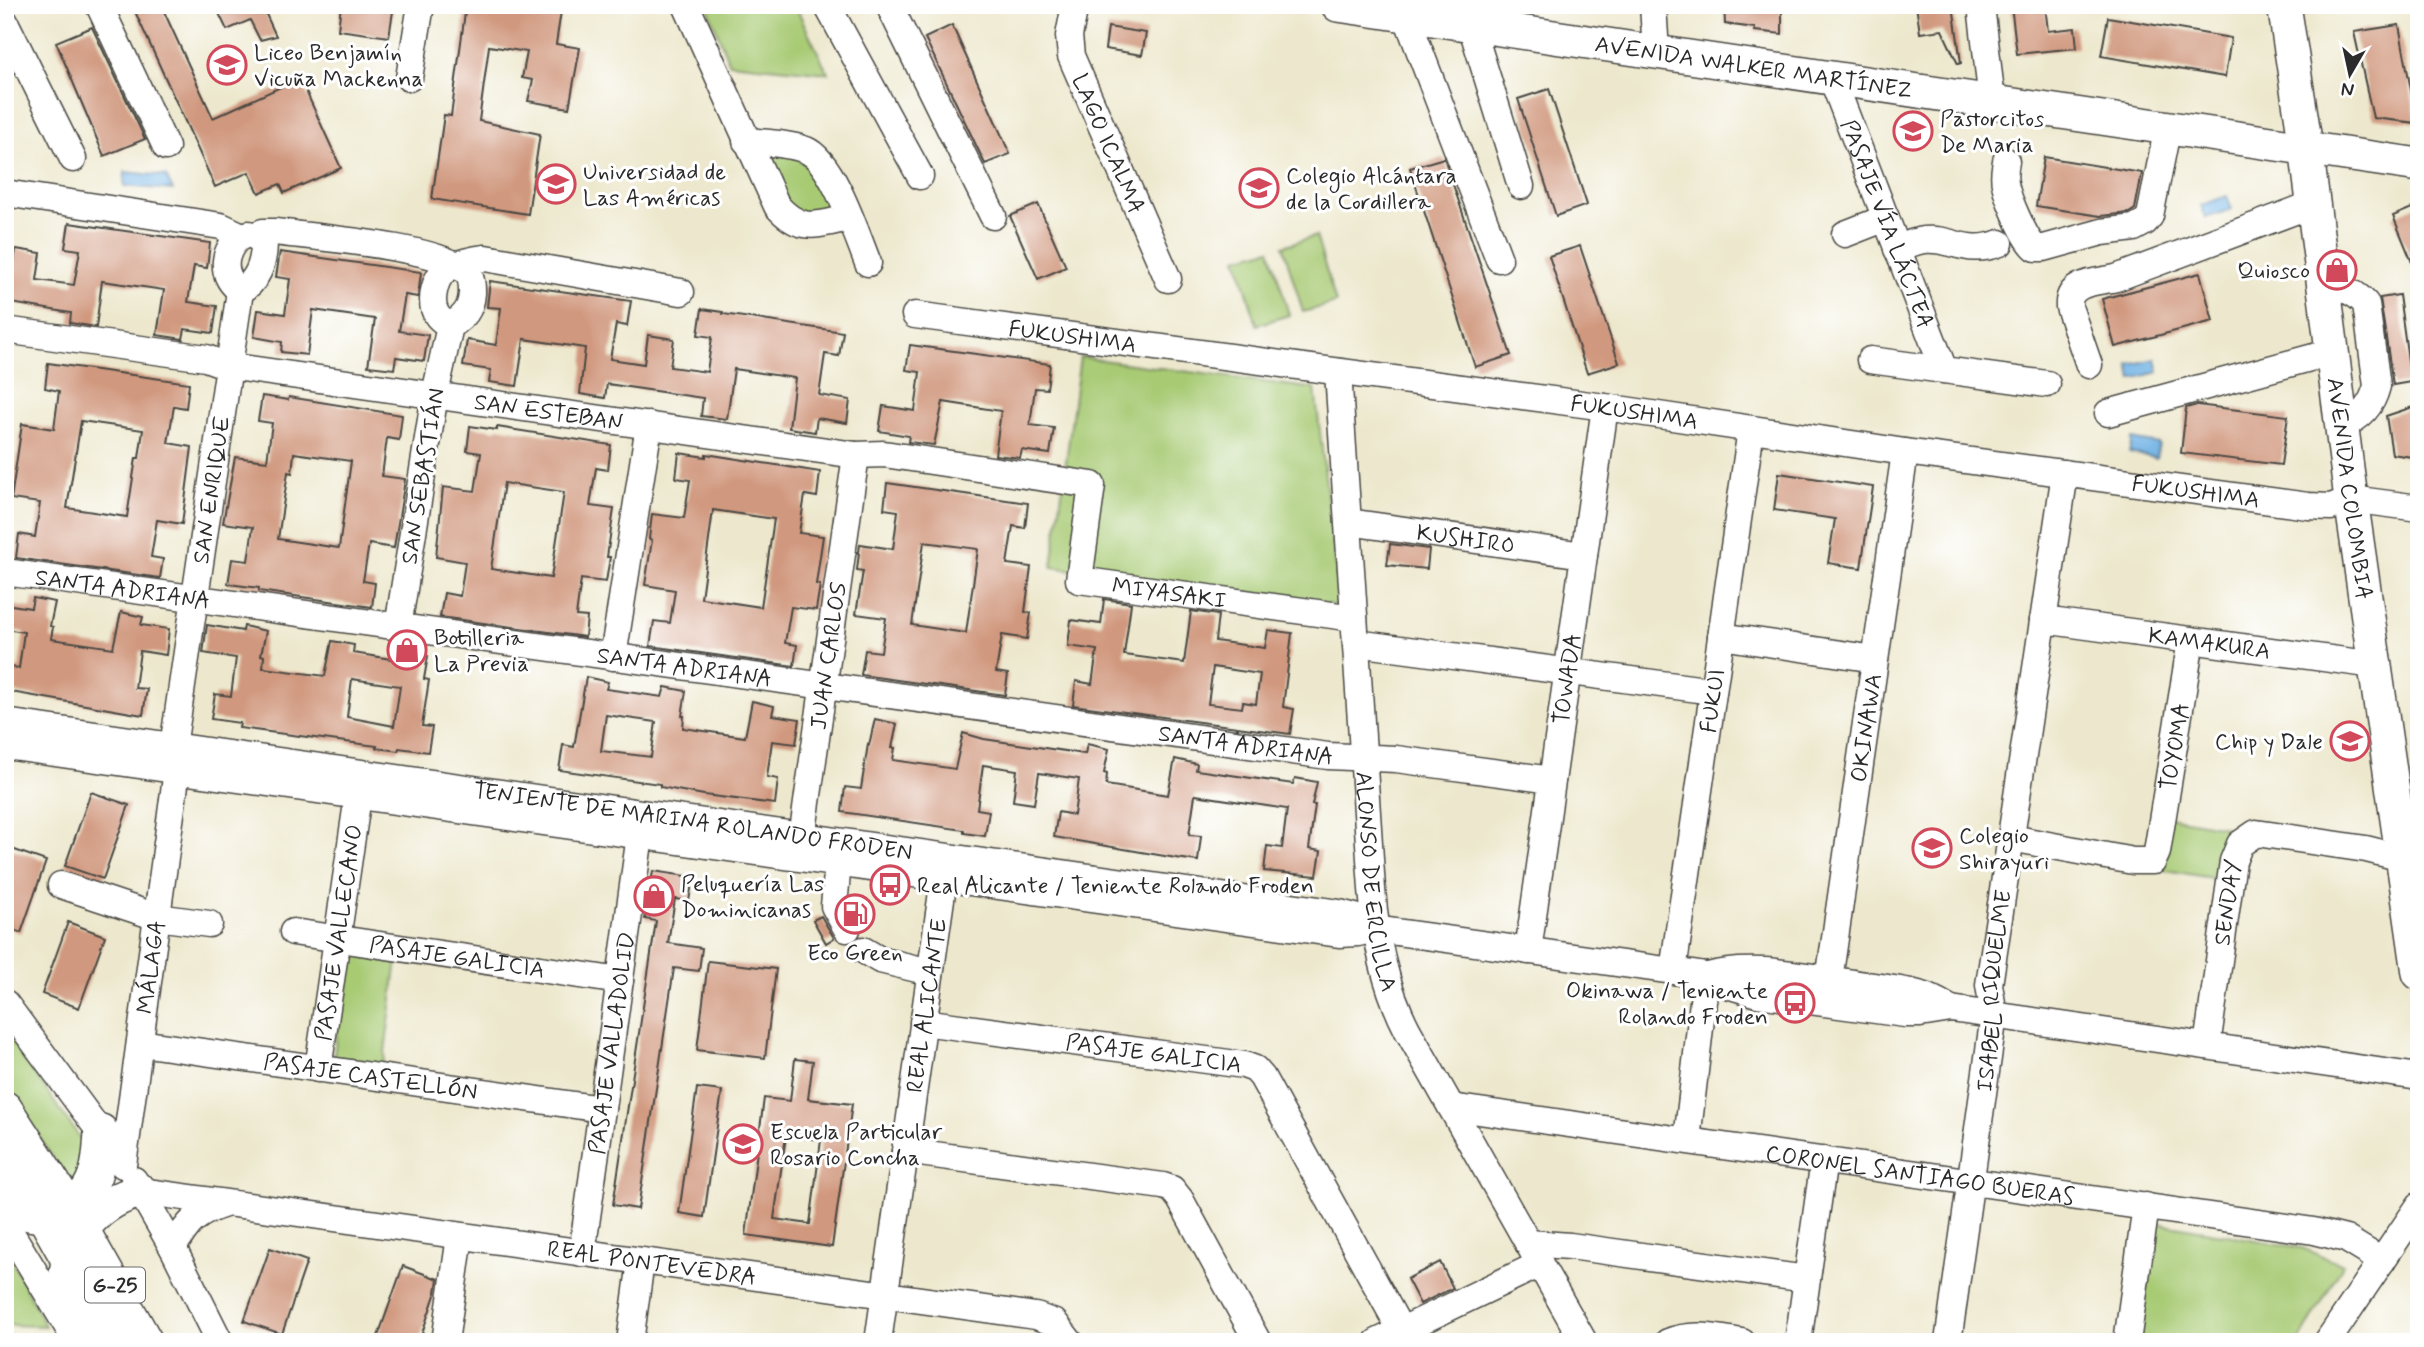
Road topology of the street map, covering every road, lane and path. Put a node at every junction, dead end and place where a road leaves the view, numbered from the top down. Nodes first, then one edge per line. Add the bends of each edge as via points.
1 (99, 5) edge
2 (421, 5) edge
3 (686, 5) edge
4 (827, 5) edge
5 (889, 5) edge
6 (1075, 5) edge
7 (1338, 5) edge
8 (1653, 5) edge
9 (1981, 5) edge
10 (2284, 5) edge
11 (1406, 15) junction
12 (5, 22) edge
13 (1471, 25) junction
14 (1656, 52) junction
15 (409, 78) dead end
16 (1832, 78) junction
17 (1992, 102) junction
18 (2168, 126) junction
19 (746, 141) junction
20 (166, 147) dead end
21 (2306, 147) junction
22 (73, 159) dead end
23 (2006, 160) dead end
24 (2419, 164) edge
25 (920, 176) dead end
26 (1521, 186) dead end
27 (5, 193) edge
28 (2313, 204) junction
29 (993, 216) dead end
30 (850, 218) junction
31 (1885, 218) junction
32 (1845, 234) dead end
33 (247, 236) junction
34 (2000, 243) dead end
35 (1897, 249) junction
36 (1499, 259) dead end
37 (868, 263) dead end
38 (459, 265) junction
39 (1168, 279) dead end
40 (2324, 288) junction
41 (681, 292) dead end
42 (915, 315) dead end
43 (450, 326) junction
44 (5, 330) edge
45 (2332, 352) junction
46 (1870, 360) dead end
47 (2089, 365) dead end
48 (228, 366) junction
49 (1944, 370) junction
50 (1338, 372) junction
51 (2047, 384) dead end
52 (435, 394) junction
53 (1605, 407) junction
54 (2108, 413) dead end
55 (649, 425) junction
56 (2342, 425) junction
57 (1751, 429) junction
58 (1905, 452) junction
59 (856, 455) junction
60 (2065, 474) junction
61 (1092, 485) joint
62 (2351, 499) junction
63 (2419, 508) edge
64 (1348, 522) junction
65 (1584, 555) junction
66 (5, 572) edge
67 (194, 598) junction
68 (2043, 620) junction
69 (398, 627) junction
70 (1355, 630) junction
71 (1721, 636) junction
72 (2191, 640) junction
73 (613, 657) junction
74 (1875, 659) junction
75 (2375, 665) junction
76 (1568, 671) junction
77 (823, 686) junction
78 (1713, 691) junction
79 (5, 722) edge
80 (5, 746) edge
81 (1363, 758) junction
82 (175, 759) junction
83 (1552, 780) junction
84 (358, 796) junction
85 (640, 835) junction
86 (2011, 838) junction
87 (801, 847) junction
88 (2411, 857) edge
89 (838, 863) junction
90 (944, 878) junction
91 (61, 885) dead end
92 (157, 918) junction
93 (209, 924) dead end
94 (1375, 929) junction
95 (293, 932) dead end
96 (337, 939) junction
97 (1528, 951) junction
98 (1673, 971) junction
99 (930, 972) junction
100 (2419, 973) edge
101 (1706, 976) junction
102 (620, 981) junction
103 (1828, 992) junction
104 (5, 1003) edge
105 (1994, 1015) junction
106 (923, 1022) junction
107 (140, 1043) junction
108 (2207, 1046) junction
109 (318, 1069) junction
110 (2419, 1077) edge
111 (1451, 1107) junction
112 (5, 1108) edge
113 (602, 1109) junction
114 (101, 1131) junction
115 (1687, 1140) junction
116 (905, 1151) junction
117 (5, 1159) edge
118 (1824, 1160) junction
119 (132, 1178) junction
120 (1971, 1181) junction
121 (225, 1204) junction
122 (2146, 1206) junction
123 (2419, 1206) edge
124 (66, 1218) junction
125 (6, 1220) edge
126 (460, 1236) junction
127 (173, 1248) junction
128 (582, 1253) junction
129 (1534, 1254) junction
130 (69, 1260) junction
131 (641, 1261) junction
132 (2382, 1261) junction
133 (1808, 1279) junction
134 (884, 1295) junction
135 (1401, 1330) junction
136 (78, 1342) edge
137 (114, 1342) edge
138 (146, 1342) edge
139 (220, 1342) edge
140 (445, 1342) edge
141 (630, 1342) edge
142 (878, 1342) edge
143 (1070, 1342) edge
144 (1258, 1342) edge
145 (1377, 1342) edge
146 (1584, 1342) edge
147 (1668, 1342) edge
148 (1742, 1342) edge
149 (1798, 1342) edge
150 (1948, 1342) edge
151 (2127, 1342) edge
152 (2327, 1342) edge

1 - 20 street
2 - 15 street
3 - 19 street
4 - 25 street
5 - 29 street
6 - 39 street, LAGO ICALMA via 1069,36 1071,55
7 - 11 main road, AVENIDA WALKER MARTÍNEZ
8 - 14 street
9 - 17 street
10 - 21 main road, AVENIDA COLOMBIA
11 - 13 main road, AVENIDA WALKER MARTÍNEZ
11 - 36 street
12 - 22 street
13 - 14 main road, AVENIDA WALKER MARTÍNEZ
13 - 26 street
14 - 16 main road, AVENIDA WALKER MARTÍNEZ
16 - 17 main road, AVENIDA WALKER MARTÍNEZ
16 - 31 street, PASAJE VÍA LÁCTEA
17 - 18 main road, AVENIDA WALKER MARTÍNEZ
18 - 21 main road, AVENIDA WALKER MARTÍNEZ
18 - 23 street via 2145,222 2044,248 2031,245 2012,202 2004,181
19 - 30 street via 808,151 824,164
19 - 30 street via 777,206 790,221 809,226
21 - 24 main road, AVENIDA WALKER MARTÍNEZ
21 - 28 main road, AVENIDA COLOMBIA
27 - 33 street via 221,226
28 - 40 main road, AVENIDA COLOMBIA
28 - 47 street via 2075,289 2069,307
30 - 37 street
31 - 32 street
31 - 35 street, PASAJE VÍA LÁCTEA
33 - 38 street via 275,232 415,250
33 - 48 street, SAN ENRIQUE via 230,246 226,269 240,291
34 - 35 street via 1973,248 1924,240
35 - 49 street, PASAJE VÍA LÁCTEA
38 - 41 street via 485,258
38 - 43 street, SAN SEBASTIÁN via 469,274 471,305 463,318
38 - 43 street via 447,269 434,292 438,317
40 - 45 main road, AVENIDA COLOMBIA
40 - 56 street via 2350,291 2366,304 2377,386 2365,412
42 - 50 street, FUKUSHIMA
43 - 52 street, SAN SEBASTIÁN
44 - 48 street, SAN ESTEBAN via 206,358
45 - 54 street
45 - 56 main road, AVENIDA COLOMBIA
46 - 49 street
48 - 52 street, SAN ESTEBAN
48 - 67 street, SAN ENRIQUE
49 - 51 street
50 - 53 street, FUKUSHIMA
50 - 64 street, ALONSO DE ERCILLA
52 - 55 street, SAN ESTEBAN
52 - 69 street, SAN SEBASTIÁN
53 - 57 street, FUKUSHIMA
53 - 65 street, TOWADA
55 - 59 street, SAN ESTEBAN
55 - 73 street
56 - 62 main road, AVENIDA COLOMBIA
57 - 58 street, FUKUSHIMA
57 - 71 street, FUKUI
58 - 60 street, FUKUSHIMA
58 - 74 street, OKINAWA
59 - 61 street, SAN ESTEBAN via 884,454
59 - 77 street, JUAN CARLOS
60 - 62 street, FUKUSHIMA via 2308,506 2332,507
60 - 68 street, ISABEL RIQUELME
61 - 70 street, MIYASAKI via 1079,580
62 - 63 street
62 - 75 main road, AVENIDA COLOMBIA
64 - 65 street, KUSHIRO
64 - 70 street, ALONSO DE ERCILLA
65 - 76 street, TOWADA
66 - 67 street, SANTA ADRIANA
67 - 69 street, SANTA ADRIANA
67 - 82 street, SAN ENRIQUE
68 - 72 street, KAMAKURA
68 - 86 street, ISABEL RIQUELME
69 - 73 street, SANTA ADRIANA
70 - 76 street, MIYASAKI
70 - 81 street, ALONSO DE ERCILLA
71 - 74 street
71 - 78 street, FUKUI
72 - 75 street, KAMAKURA
72 - 86 street, TOYOMA via 2153,861
73 - 77 street, SANTA ADRIANA
74 - 103 street, OKINAWA
75 - 88 main road, AVENIDA COLOMBIA
76 - 78 street, MIYASAKI
76 - 83 street, TOWADA
77 - 81 street, SANTA ADRIANA
77 - 87 street, JUAN CARLOS
78 - 98 street, FUKUI
79 - 82 street, TENIENTE DE MARINA ROLANDO FRODEN
80 - 82 street, TENIENTE DE MARINA ROLANDO FRODEN
81 - 83 street, SANTA ADRIANA
81 - 94 street, ALONSO DE ERCILLA
82 - 84 street, TENIENTE DE MARINA ROLANDO FRODEN
82 - 87 street, TENIENTE DE MARINA ROLANDO FRODEN
82 - 92 street, MÁLAGA
83 - 97 street, TOWADA
84 - 85 street, TENIENTE DE MARINA ROLANDO FRODEN
84 - 96 street, PASAJE VALLECANO
85 - 87 street, TENIENTE DE MARINA ROLANDO FRODEN
85 - 102 street, PASAJE VALLADOLID
86 - 105 street, ISABEL RIQUELME via 1989,985
87 - 89 street, TENIENTE DE MARINA ROLANDO FRODEN
87 - 94 street, TENIENTE DE MARINA ROLANDO FRODEN via 1340,913
88 - 100 main road, AVENIDA COLOMBIA
88 - 108 street, SENDAY via 2256,834 2240,844 2233,861
89 - 90 street, TENIENTE DE MARINA ROLANDO FRODEN
89 - 99 street via 834,906 855,939 880,960
90 - 94 street, TENIENTE DE MARINA ROLANDO FRODEN via 1339,934
90 - 99 street, REAL ALICANTE
91 - 92 street
92 - 93 street
92 - 107 street, MÁLAGA
94 - 97 street, TENIENTE DE MARINA ROLANDO FRODEN
94 - 111 street, ALONSO DE ERCILLA via 1392,998
95 - 96 street, PASAJE GALICIA
96 - 102 street, PASAJE GALICIA
96 - 109 street, PASAJE VALLECANO
97 - 98 street, TENIENTE DE MARINA ROLANDO FRODEN
98 - 101 street, TENIENTE DE MARINA ROLANDO FRODEN
99 - 106 street, REAL ALICANTE
101 - 103 street, TENIENTE DE MARINA ROLANDO FRODEN via 1742,970
101 - 115 street
102 - 113 street, PASAJE VALLADOLID
103 - 105 street, TENIENTE DE MARINA ROLANDO FRODEN via 1909,991 1951,1009
104 - 114 street
105 - 108 street, TENIENTE DE MARINA ROLANDO FRODEN
105 - 120 street, ISABEL RIQUELME
106 - 116 street, REAL ALICANTE
106 - 135 street, PASAJE GALICIA via 1255,1069
107 - 109 street, PASAJE CASTELLÓN
107 - 119 street, MÁLAGA
108 - 110 street, TENIENTE DE MARINA ROLANDO FRODEN
109 - 113 street, PASAJE CASTELLÓN
111 - 115 street, CORONEL SANTIAGO BUERAS
111 - 129 street, ALONSO DE ERCILLA
112 - 124 main road, G-25
113 - 128 street, PASAJE VALLADOLID
114 - 119 street
114 - 124 main road via 94,1177
115 - 118 street, CORONEL SANTIAGO BUERAS
116 - 134 street, REAL ALICANTE
116 - 144 street via 1167,1187 1180,1199
117 - 124 main road, G-25
118 - 120 street, CORONEL SANTIAGO BUERAS
118 - 133 street
119 - 121 street, REAL PONTEVEDRA
119 - 124 main road via 94,1215
119 - 127 street
120 - 122 street, CORONEL SANTIAGO BUERAS
120 - 150 street, ISABEL RIQUELME
121 - 126 street, REAL PONTEVEDRA
121 - 127 street via 193,1219
122 - 132 street, CORONEL SANTIAGO BUERAS via 2326,1233
122 - 151 street
123 - 132 street
124 - 125 main road via 26,1214
124 - 130 main road
124 - 138 main road, G-25
125 - 136 street
126 - 128 street, REAL PONTEVEDRA
126 - 140 street
127 - 139 street
128 - 131 street, REAL PONTEVEDRA
129 - 133 street via 1570,1246
129 - 135 street
129 - 146 street, ALONSO DE ERCILLA
130 - 136 main road via 66,1284
130 - 137 main road, G-25
131 - 134 street, REAL PONTEVEDRA
131 - 141 street
132 - 152 street
133 - 149 street
134 - 142 street, REAL ALICANTE
134 - 143 street, REAL PONTEVEDRA via 1046,1319 1062,1329
135 - 145 street
147 - 148 street via 1700,1336

